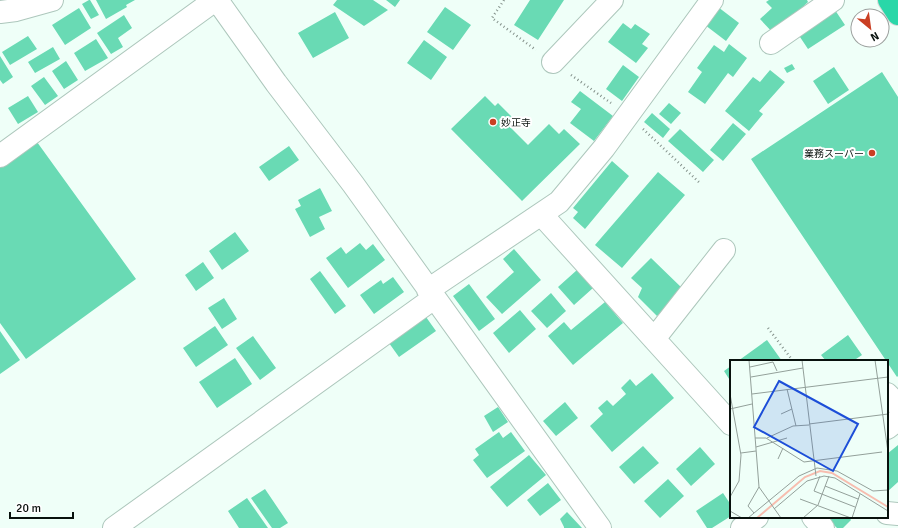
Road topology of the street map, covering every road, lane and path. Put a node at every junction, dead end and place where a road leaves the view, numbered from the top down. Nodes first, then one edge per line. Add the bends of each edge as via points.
1 (52, 0) edge
2 (216, 0) edge
3 (504, 0) edge
4 (612, 0) edge
5 (712, 0) edge
6 (833, 0) edge
7 (889, 0) edge
8 (0, 12) edge
9 (898, 14) edge
10 (771, 43) dead end
11 (553, 62) junction
12 (628, 115) junction
13 (0, 156) edge
14 (702, 184) dead end
15 (541, 214) junction
16 (724, 250) dead end
17 (431, 294) junction
18 (768, 328) dead end
19 (654, 339) junction
20 (792, 360) edge
21 (888, 395) edge
22 (898, 404) edge
23 (898, 420) edge
24 (730, 423) edge
25 (888, 427) edge
26 (888, 513) edge
27 (898, 514) edge
28 (756, 518) edge
29 (814, 518) edge
30 (114, 528) edge
31 (600, 528) edge
32 (742, 528) edge
33 (823, 528) edge

1 - 8 street
2 - 13 street
2 - 17 street
3 - 11 path via 492,18
4 - 11 street
5 - 12 street
6 - 10 street
7 - 9 highway
11 - 12 path
12 - 14 path
12 - 15 street via 559,202
15 - 17 street
15 - 19 street
16 - 19 street
17 - 30 street
17 - 31 street
18 - 20 path
19 - 24 street
21 - 22 street
23 - 25 street
26 - 27 street
28 - 32 street
29 - 33 street

